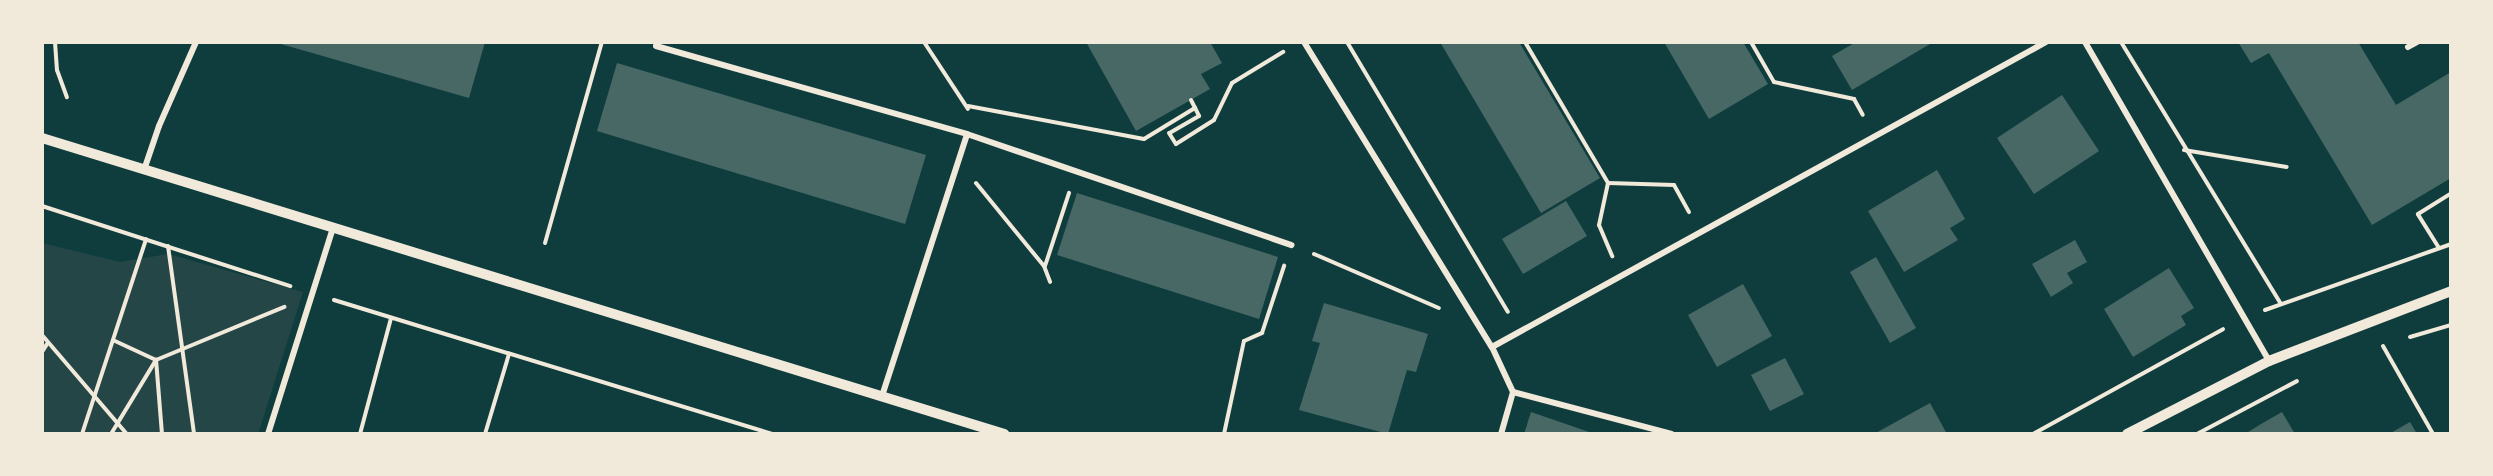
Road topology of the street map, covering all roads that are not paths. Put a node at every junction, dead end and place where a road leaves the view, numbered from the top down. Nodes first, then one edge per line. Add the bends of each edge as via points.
1 (196, 42) edge
2 (658, 42) edge
3 (1304, 42) edge
4 (2046, 42) edge
5 (2085, 42) edge
6 (2417, 42) edge
7 (2408, 47) dead end
8 (967, 134) junction
9 (42, 138) edge
10 (144, 170) junction
11 (333, 228) junction
12 (1292, 245) road end
13 (2451, 291) edge
14 (1492, 347) junction
15 (2269, 361) junction
16 (1513, 392) junction
17 (882, 396) junction
18 (268, 434) edge
19 (1004, 434) edge
20 (1501, 434) edge
21 (1672, 434) edge
22 (2127, 434) edge

1 - 10 street
2 - 8 street via 656,46
3 - 14 street
4 - 14 street
5 - 15 street
6 - 7 street
8 - 12 street
8 - 17 street
9 - 10 street
10 - 11 street
11 - 17 street
11 - 18 street
13 - 15 street
14 - 16 street
15 - 22 street
16 - 20 street
16 - 21 street
17 - 19 street

